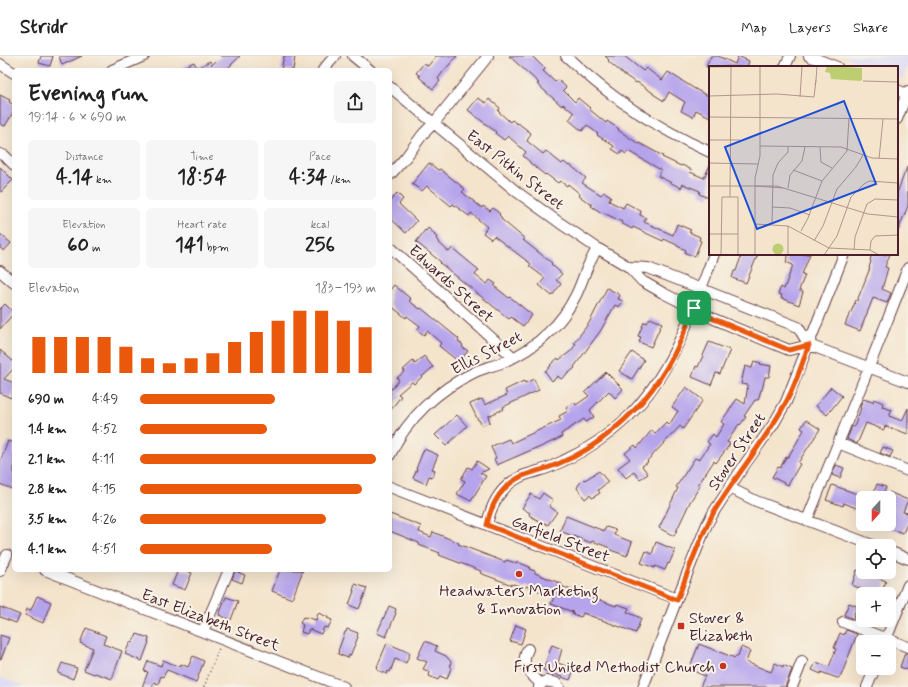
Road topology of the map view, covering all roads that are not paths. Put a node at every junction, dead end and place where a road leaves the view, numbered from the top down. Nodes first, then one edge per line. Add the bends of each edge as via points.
1 (144, 56) edge
2 (335, 56) edge
3 (353, 56) edge
4 (488, 56) edge
5 (566, 56) edge
6 (790, 56) edge
7 (809, 56) edge
8 (0, 64) edge
9 (785, 66) edge
10 (834, 66) edge
11 (117, 68) edge
12 (325, 68) edge
13 (368, 68) edge
14 (12, 72) edge
15 (392, 89) edge
16 (907, 92) edge
17 (898, 116) edge
18 (434, 123) junction
19 (709, 152) edge
20 (0, 154) edge
21 (12, 163) edge
22 (392, 173) edge
23 (598, 248) junction
24 (392, 249) edge
25 (714, 255) edge
26 (844, 255) edge
27 (629, 267) junction
28 (908, 268) edge
29 (0, 270) edge
30 (12, 278) edge
31 (701, 289) junction
32 (694, 308) junction
33 (809, 345) junction
34 (513, 357) junction
35 (869, 367) junction
36 (908, 382) edge
37 (838, 442) junction
38 (392, 451) edge
39 (908, 471) edge
40 (392, 488) edge
41 (730, 488) junction
42 (807, 520) junction
43 (487, 525) junction
44 (857, 539) edge
45 (896, 554) edge
46 (9, 555) edge
47 (908, 559) edge
48 (0, 571) edge
49 (50, 572) edge
50 (228, 572) edge
51 (908, 585) edge
52 (677, 600) junction
53 (843, 622) dead end
54 (203, 632) junction
55 (874, 635) edge
56 (888, 635) edge
57 (896, 643) edge
58 (908, 647) edge
59 (528, 649) dead end
60 (802, 661) dead end
61 (872, 675) edge
62 (540, 686) edge
63 (344, 687) edge
64 (559, 687) edge
65 (643, 687) edge
66 (792, 687) edge
67 (867, 687) edge

1 - 11 street
2 - 12 street
3 - 13 street
4 - 18 street
5 - 19 street via 604,90 631,109 687,142
6 - 9 street
7 - 10 street
8 - 14 street
15 - 18 street, East Pitkin Street
16 - 17 street
18 - 22 street
18 - 23 street, East Pitkin Street via 517,192
20 - 21 street
23 - 27 street, East Pitkin Street
23 - 34 street, Ellis Street via 564,315 539,341
24 - 34 street, Edwards Street
25 - 31 street
26 - 33 street, Stover Street
27 - 31 street, East Pitkin Street via 648,268
27 - 32 street, East Pitkin Street via 642,281
28 - 35 street
29 - 30 street
31 - 32 street
31 - 33 street, East Pitkin Street via 798,327
32 - 33 street, East Pitkin Street via 789,350
32 - 43 street via 671,360 652,390 629,416 614,430 579,454 512,482 493,504
33 - 35 street
33 - 41 street, Stover Street via 786,402
34 - 38 street, Ellis Street via 476,371 435,398 413,420
35 - 36 street
35 - 37 street
37 - 39 street
37 - 42 street
40 - 43 street, Garfield Street
41 - 42 street via 756,501
41 - 52 street, Stover Street via 707,524
42 - 44 street
43 - 52 street, Garfield Street
45 - 47 street
46 - 48 street
49 - 54 street, East Elizabeth Street
50 - 54 street
51 - 56 street
52 - 65 street, Stover Street
53 - 55 street
54 - 63 street, East Elizabeth Street
57 - 58 street
59 - 62 street via 526,668
60 - 66 street
61 - 67 street
62 - 64 street via 546,681 556,683

